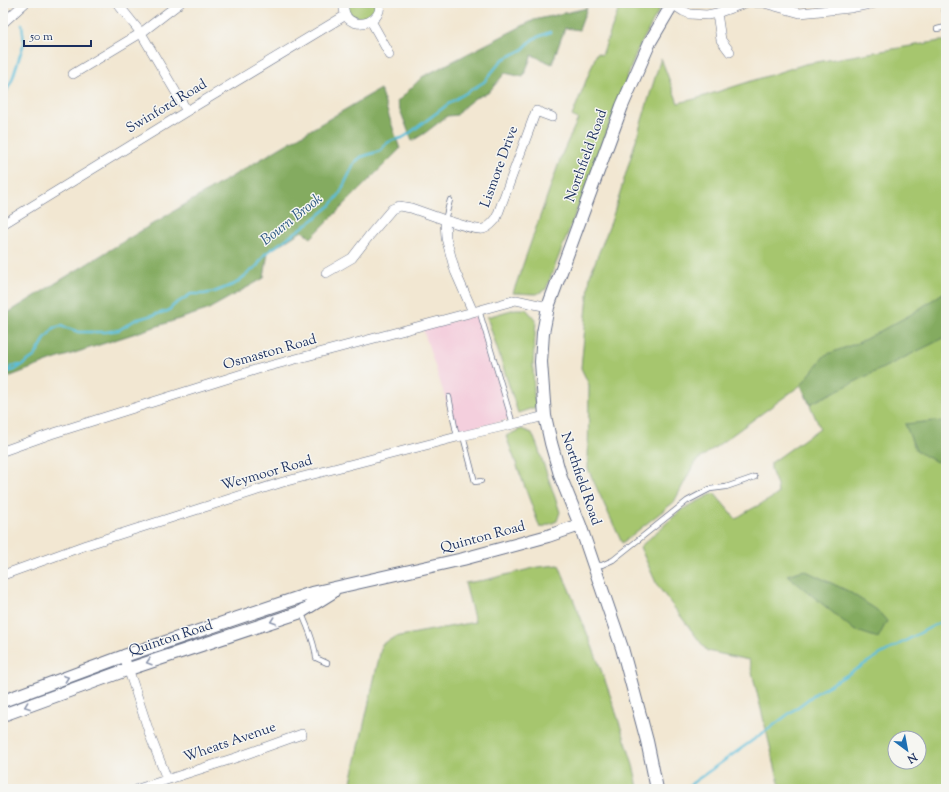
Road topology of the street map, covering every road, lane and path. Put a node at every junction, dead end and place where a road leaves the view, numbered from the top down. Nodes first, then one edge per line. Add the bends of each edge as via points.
1 (25, 3) edge
2 (117, 3) edge
3 (180, 3) edge
4 (343, 3) edge
5 (379, 3) edge
6 (672, 3) edge
7 (745, 3) edge
8 (757, 3) edge
9 (764, 3) edge
10 (875, 3) edge
11 (943, 3) edge
12 (717, 14) junction
13 (346, 15) junction
14 (946, 17) edge
15 (371, 21) junction
16 (3, 23) edge
17 (946, 27) edge
18 (937, 29) dead end
19 (141, 33) junction
20 (730, 52) dead end
21 (390, 55) dead end
22 (73, 74) dead end
23 (188, 111) junction
24 (552, 117) dead end
25 (450, 200) dead end
26 (445, 220) junction
27 (3, 224) edge
28 (326, 274) dead end
29 (548, 307) junction
30 (476, 311) junction
31 (449, 397) dead end
32 (545, 416) junction
33 (513, 424) junction
34 (460, 436) junction
35 (3, 452) edge
36 (755, 477) dead end
37 (481, 481) dead end
38 (580, 525) junction
39 (594, 566) junction
40 (3, 575) edge
41 (345, 586) junction
42 (301, 612) junction
43 (124, 656) junction
44 (327, 663) dead end
45 (129, 669) junction
46 (3, 701) edge
47 (3, 715) edge
48 (302, 734) dead end
49 (167, 779) junction
50 (138, 789) edge
51 (657, 789) edge

1 - 16 street
2 - 19 street
3 - 19 street
4 - 13 street
5 - 15 street via 377,15
6 - 12 street via 690,14
6 - 29 street, Northfield Road via 650,42 622,106
7 - 12 street
8 - 9 street
9 - 10 street via 800,13
11 - 14 lane
12 - 20 street via 721,40
13 - 15 street via 361,24
13 - 23 street, Swinford Road
15 - 21 street
17 - 18 lane
19 - 22 street
19 - 23 street
23 - 27 street, Swinford Road
24 - 26 street, Lismore Drive via 536,111 496,219 490,226 482,230
25 - 26 lane
26 - 28 street via 411,208 399,206 392,209 352,258
26 - 30 street via 446,238 455,271
29 - 30 street, Osmaston Road via 516,300
29 - 32 street, Northfield Road via 541,362
30 - 33 lane
30 - 35 street, Osmaston Road via 258,369 51,434
31 - 34 lane
32 - 33 street, Weymoor Road
32 - 38 street, Northfield Road via 561,478
33 - 34 street, Weymoor Road
34 - 37 lane via 475,482
34 - 40 street, Weymoor Road via 283,482 107,538
36 - 39 lane via 726,487 710,489 687,501 613,560
38 - 39 street, Northfield Road
38 - 41 street, Quinton Road via 463,559
39 - 51 street, Northfield Road via 622,648
41 - 42 street, Quinton Road
41 - 43 street, Quinton Road via 312,593
42 - 44 lane via 309,628 316,658
42 -> 45 street, Quinton Road
43 - 45 street
46 -> 43 street, Quinton Road
45 -> 47 street, Quinton Road
45 - 49 street
48 - 49 street, Wheats Avenue
49 - 50 street, Wheats Avenue

